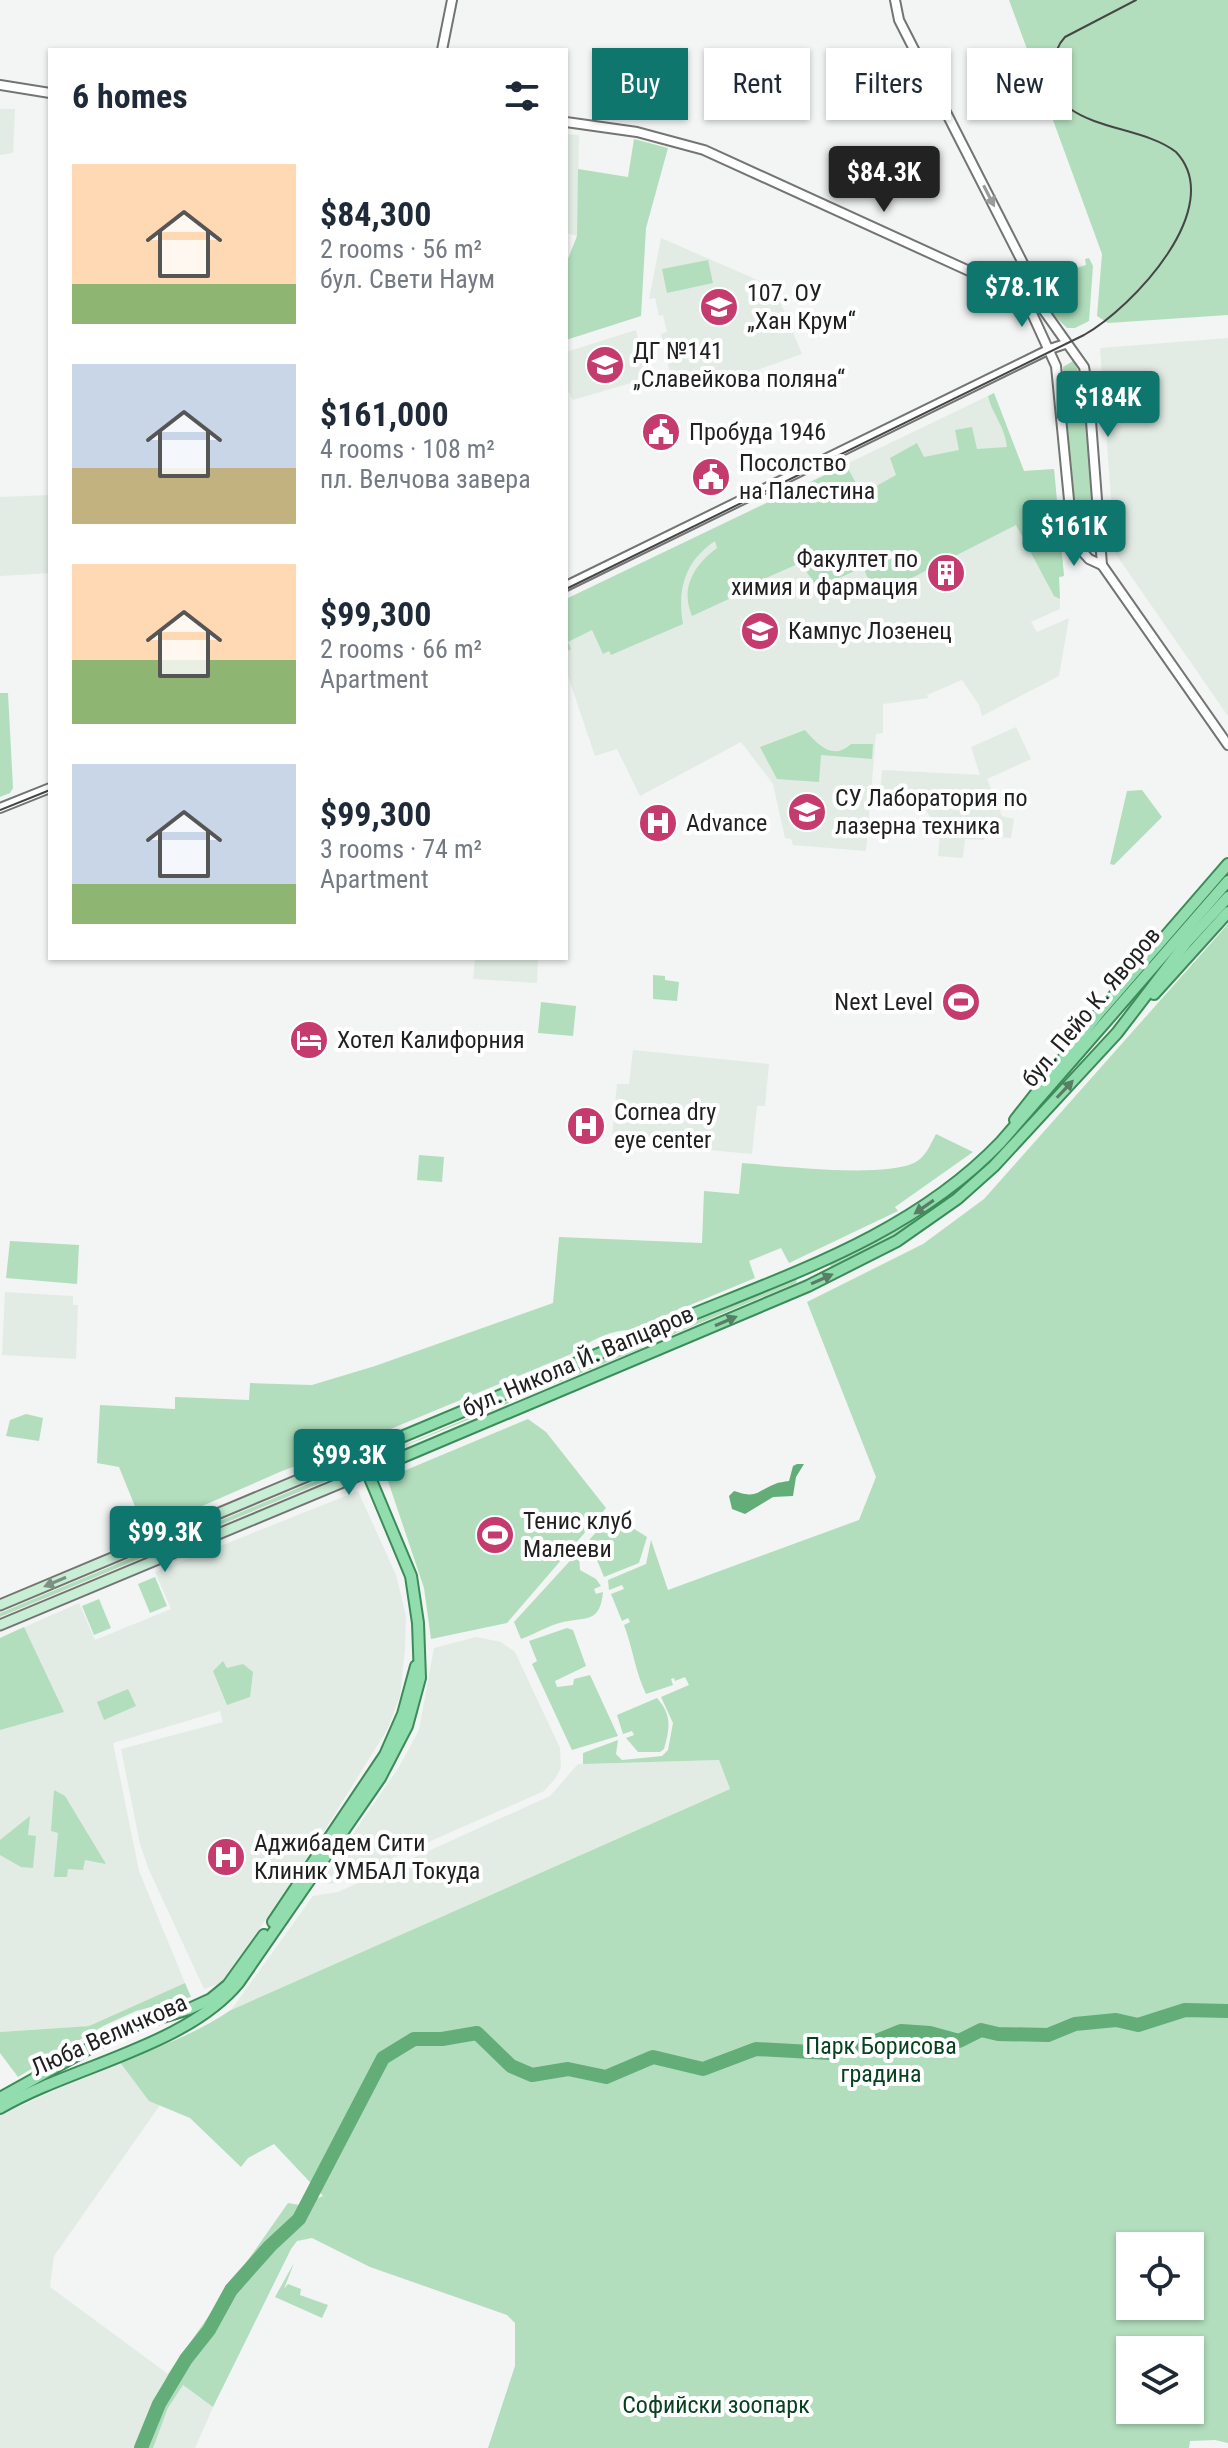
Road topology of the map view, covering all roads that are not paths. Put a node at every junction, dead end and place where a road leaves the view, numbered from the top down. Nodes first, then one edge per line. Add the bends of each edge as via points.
1 (452, 0) edge
2 (895, 0) edge
3 (442, 48) edge
4 (0, 85) edge
5 (48, 93) edge
6 (568, 122) edge
7 (1024, 296) junction
8 (1065, 344) junction
9 (1050, 349) junction
10 (1102, 565) junction
11 (568, 585) edge
12 (1228, 745) edge
13 (48, 789) edge
14 (0, 808) edge
15 (1228, 864) edge
16 (1228, 881) edge
17 (1228, 897) edge
18 (1228, 912) edge
19 (1117, 1033) junction
20 (1001, 1142) junction
21 (1013, 1146) joint
22 (985, 1159) joint
23 (360, 1454) junction
24 (367, 1472) junction
25 (0, 1605) edge
26 (0, 1625) edge
27 (418, 1657) junction
28 (172, 2014) junction
29 (126, 2028) junction
30 (178, 2030) junction
31 (135, 2047) junction
32 (0, 2098) edge
33 (0, 2108) edge

1 - 3 street
2 -> 7 street via 899,20 1031,279
4 - 5 street
6 - 7 street via 637,132 704,150
7 - 8 street via 1042,308
7 - 9 street
8 - 9 street
8 - 10 street via 1084,367 1089,395
9 - 10 street via 1059,388 1073,541
9 - 11 street
10 - 12 street
13 - 14 street
15 - 20 main road via 1060,1061
16 - 20 main road, бул. Пейо К. Яворов
17 - 19 main road, бул. Пейо К. Яворов
18 - 19 main road
21 -> 19 main road, бул. Пейо К. Яворов
20 - 22 main road, бул. Пейо К. Яворов
24 -> 21 main road, бул. Никола Й. Вапцаров via 876,1253 957,1199
22 -> 23 main road, бул. Никола Й. Вапцаров via 925,1207 861,1243
23 - 24 main road
23 -> 25 main road, бул. Никола Й. Вапцаров
24 - 26 main road, бул. Никола Й. Вапцаров
24 - 27 main road via 411,1576
27 - 28 main road, Люба Величкова via 399,1725 376,1769 228,1985 201,2004
27 - 30 main road, Люба Величкова via 414,1705 391,1758 230,1993
28 - 29 main road, Люба Величкова
28 - 30 main road via 182,2020
29 - 31 main road via 123,2042
29 - 32 main road, Люба Величкова
30 - 31 main road, Люба Величкова
31 - 33 main road, Люба Величкова

